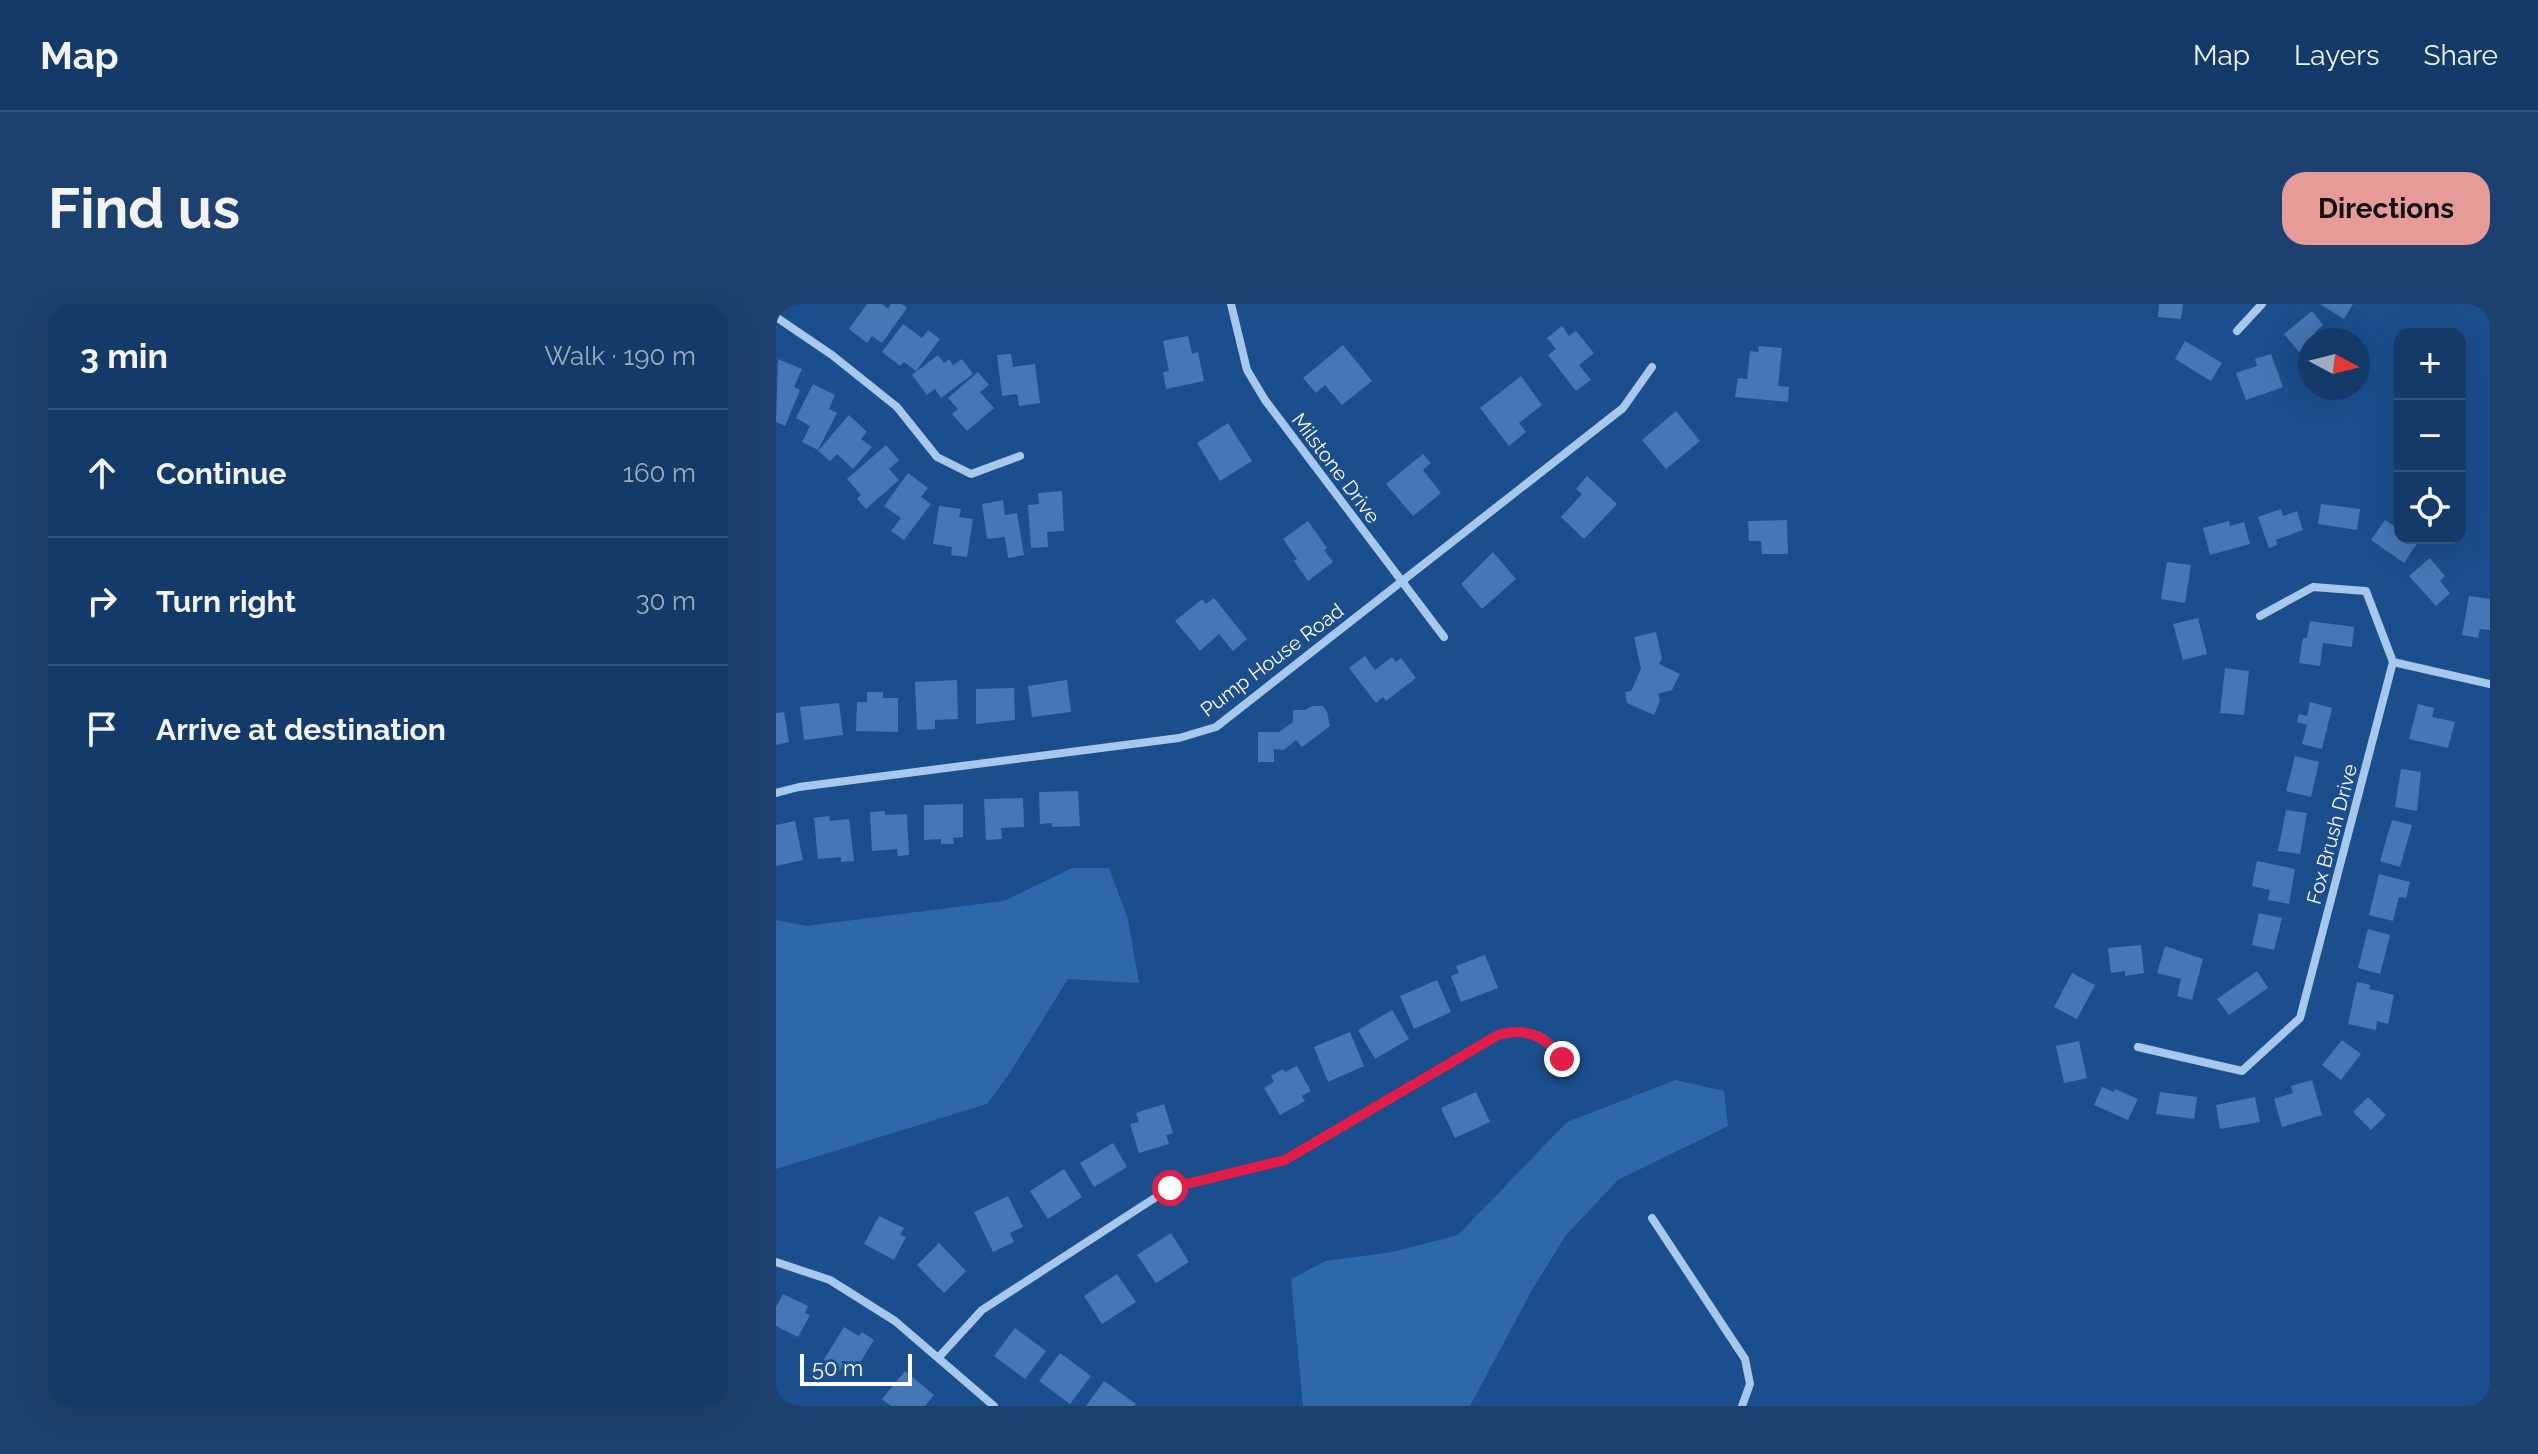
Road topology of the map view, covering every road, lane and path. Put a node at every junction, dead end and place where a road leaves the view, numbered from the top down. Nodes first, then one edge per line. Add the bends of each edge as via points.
1 (1231, 304) edge
2 (2262, 304) edge
3 (776, 317) edge
4 (2237, 331) dead end
5 (1652, 367) dead end
6 (1020, 456) dead end
7 (1402, 581) junction
8 (2260, 616) dead end
9 (1444, 637) dead end
10 (2393, 662) junction
11 (2490, 684) edge
12 (776, 793) edge
13 (2138, 1047) dead end
14 (1567, 1069) dead end
15 (1652, 1218) dead end
16 (776, 1262) edge
17 (938, 1358) junction
18 (994, 1406) edge
19 (1742, 1406) edge

1 - 7 street, Milstone Drive via 1247,370 1265,400
2 - 4 street
3 - 6 street via 897,407 937,457 971,474
5 - 7 street, Pump House Road via 1623,408
7 - 9 street, Milstone Drive
7 - 12 street, Pump House Road via 1216,727 1179,738
8 - 10 street via 2313,587 2366,591
10 - 11 street
10 - 13 street, Fox Brush Drive via 2300,1018 2242,1071
14 - 17 street via 1554,1046 1541,1037 1511,1031 1498,1035 1285,1160 1170,1188 982,1310
15 - 19 street via 1745,1359 1750,1384
16 - 17 street via 830,1280 895,1321
17 - 18 street

